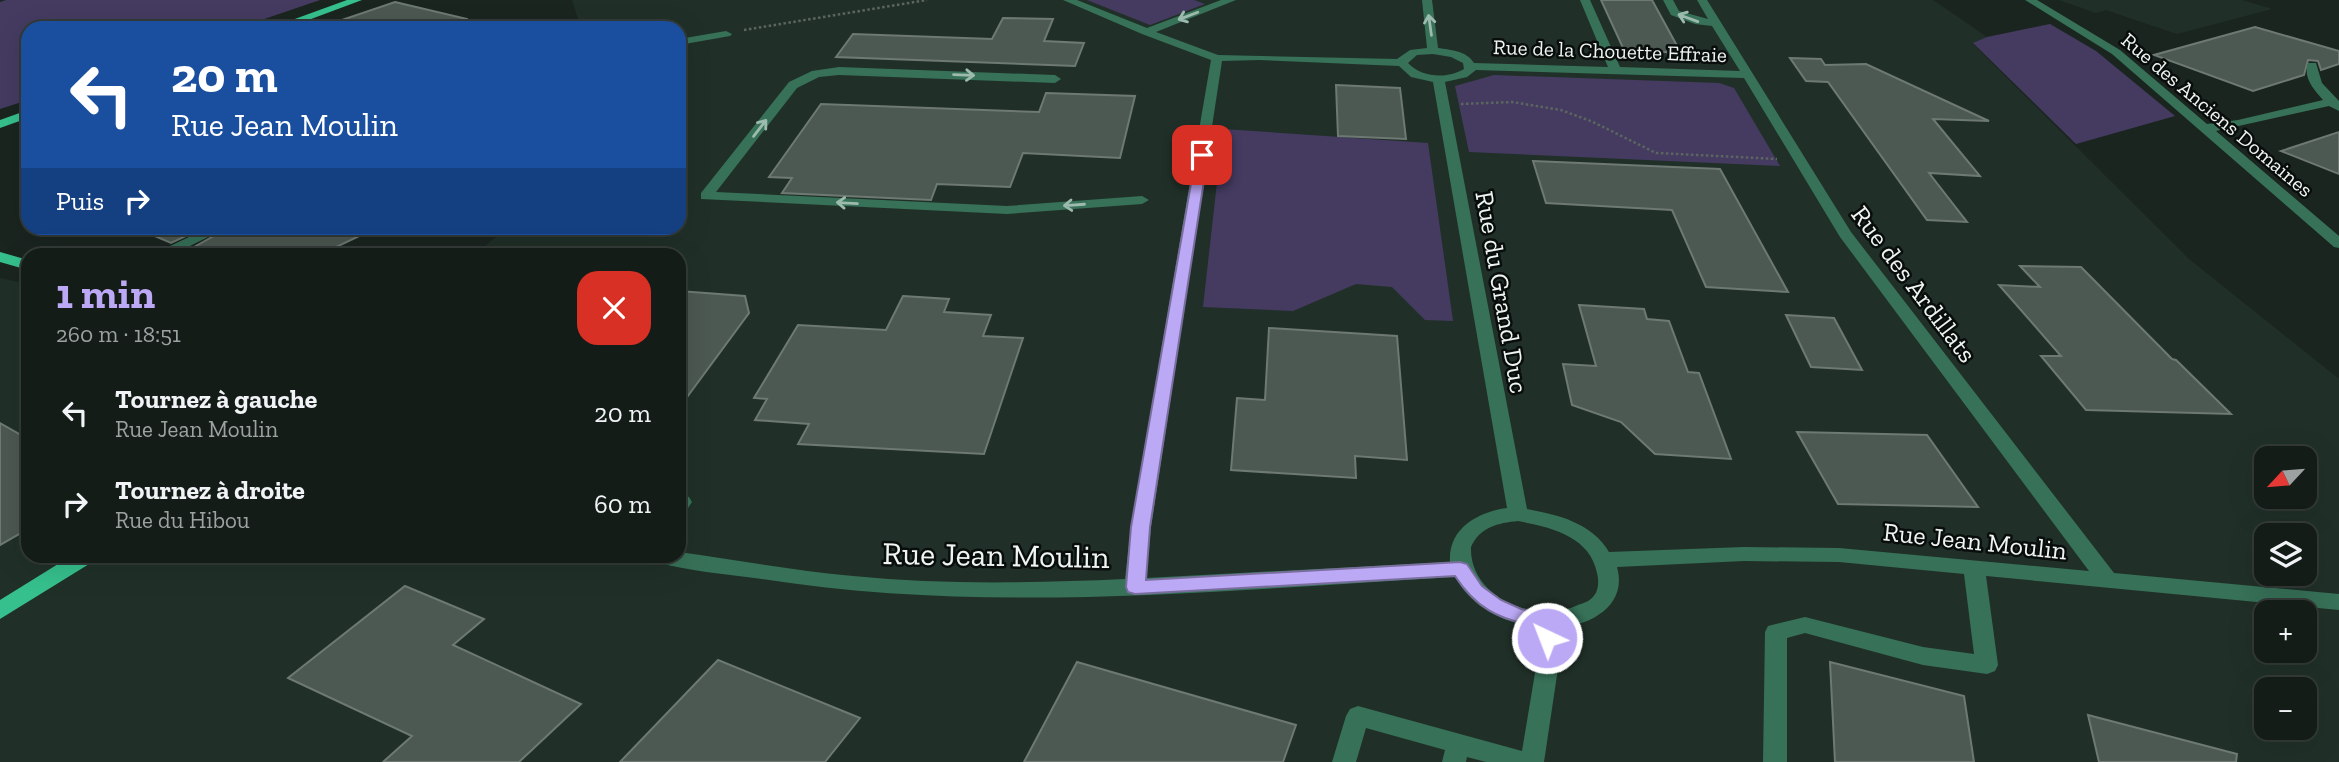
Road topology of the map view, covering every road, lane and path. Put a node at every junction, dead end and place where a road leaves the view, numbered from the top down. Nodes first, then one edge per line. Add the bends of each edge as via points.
1 (357, 0) edge
2 (927, 0) edge
3 (1068, 0) edge
4 (1231, 0) edge
5 (1427, 0) edge
6 (1585, 0) edge
7 (1668, 0) edge
8 (1702, 0) edge
9 (2029, 0) edge
10 (296, 21) edge
11 (1716, 23) junction
12 (1146, 32) junction
13 (726, 34) joint
14 (686, 40) edge
15 (1433, 51) junction
16 (1217, 58) junction
17 (1402, 63) junction
18 (2312, 65) dead end
19 (1471, 66) junction
20 (1616, 71) junction
21 (1748, 75) junction
22 (1438, 78) junction
23 (1055, 79) dead end
24 (2335, 104) edge
25 (1443, 106) junction
26 (21, 116) edge
27 (0, 124) edge
28 (2206, 128) junction
29 (1799, 161) junction
30 (1142, 200) dead end
31 (203, 235) edge
32 (2339, 243) edge
33 (174, 248) edge
34 (0, 257) edge
35 (21, 263) edge
36 (1518, 514) junction
37 (686, 560) edge
38 (1605, 560) junction
39 (76, 563) edge
40 (1460, 569) junction
41 (1974, 569) junction
42 (2109, 582) junction
43 (1135, 587) junction
44 (2339, 602) edge
45 (0, 611) edge
46 (1545, 621) junction
47 (1456, 753) edge
48 (1344, 762) edge
49 (1523, 762) edge
50 (1532, 762) edge
51 (1775, 762) edge

1 - 10 main road
2 - 13 path
3 - 12 street
4 -> 12 street
15 -> 5 street
6 - 20 street
11 -> 7 street via 1675,13
8 - 11 street, Rue des Ardillats
9 - 28 street, Rue des Anciens Domaines via 2116,52
11 - 21 street, Rue des Ardillats
12 - 16 street
13 - 14 street
15 - 17 street via 1407,55
15 - 19 street via 1454,54
16 - 17 street
16 - 43 street
17 - 22 street via 1409,71
18 - 24 street via 2313,79
19 - 20 street, Rue de la Chouette Effraie
19 - 22 street via 1466,74
20 - 21 street, Rue de la Chouette Effraie
21 - 29 street, Rue des Ardillats
22 - 25 street, Rue du Grand Duc
30 -> 23 street via 1007,210 706,196 793,85 806,78 856,71
24 - 28 street via 2310,105 2243,125
25 - 29 path via 1528,102 1594,122 1657,153
25 - 36 street, Rue du Grand Duc
26 - 27 main road
28 - 32 street, Rue des Anciens Domaines
29 - 42 street, Rue des Ardillats via 1906,317
31 - 33 street
34 - 35 main road
36 - 38 street via 1557,522 1587,539
36 - 40 street via 1492,518 1466,533 1459,551
37 - 43 street, Rue Jean Moulin via 916,589
38 - 41 street, Rue Jean Moulin via 1827,555
38 - 46 street via 1610,584 1600,604 1571,619
39 - 45 main road
40 - 43 street, Rue Jean Moulin
40 - 46 street via 1475,591 1494,605
41 - 42 street, Rue Jean Moulin
41 - 51 street via 1987,665 1923,656 1805,625 1776,632
42 - 44 street, Rue Jean Moulin
46 - 50 street via 1549,655
47 - 48 street via 1358,716
47 - 49 street

